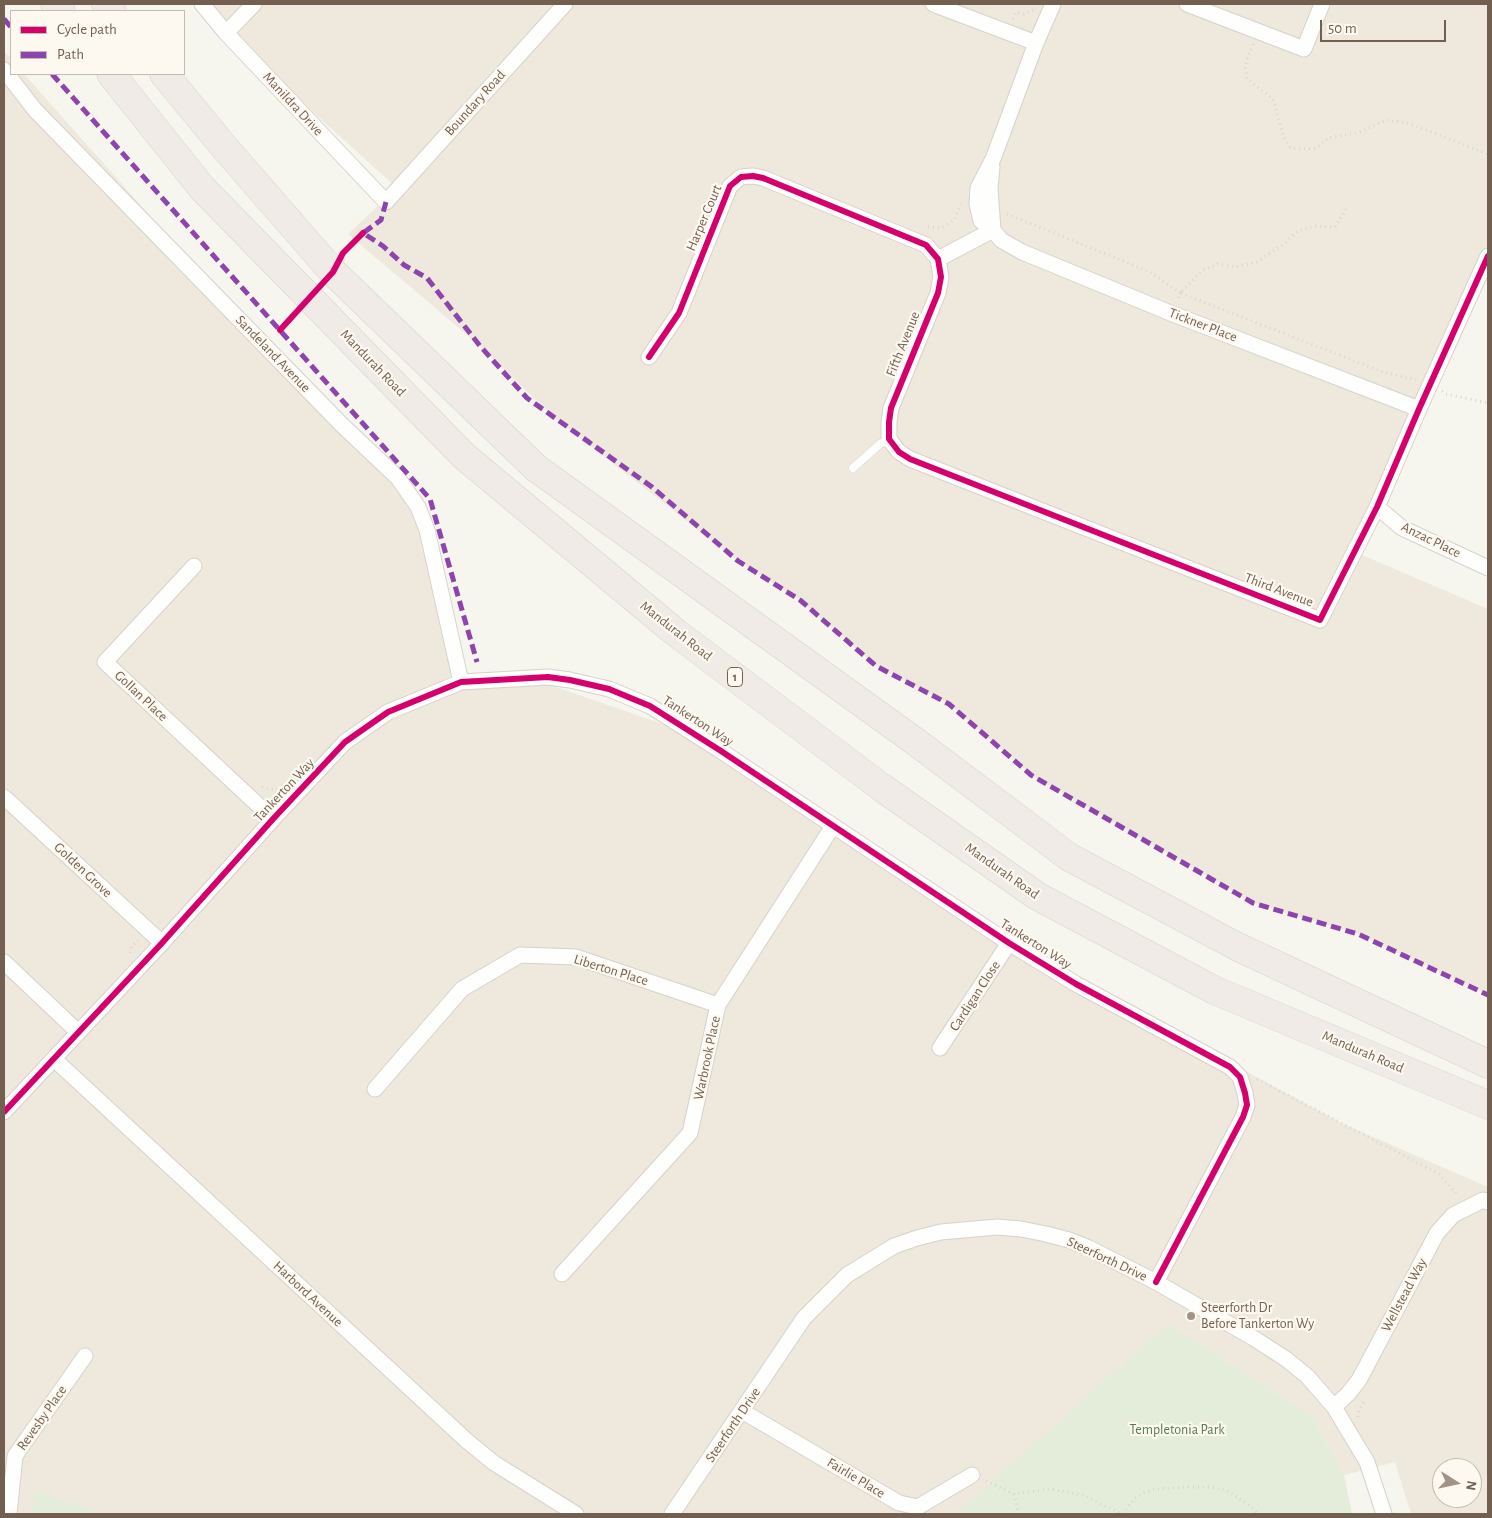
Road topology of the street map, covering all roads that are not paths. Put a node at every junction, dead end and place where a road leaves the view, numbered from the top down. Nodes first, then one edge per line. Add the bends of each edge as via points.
1 (202, 4) edge
2 (254, 4) edge
3 (564, 4) edge
4 (933, 4) edge
5 (1053, 4) edge
6 (1187, 4) edge
7 (1322, 4) edge
8 (226, 33) junction
9 (1036, 44) junction
10 (4, 70) edge
11 (112, 75) edge
12 (165, 75) edge
13 (386, 202) joint
14 (993, 230) junction
15 (1488, 256) edge
16 (938, 259) junction
17 (649, 356) dead end
18 (1419, 409) junction
19 (889, 439) junction
20 (853, 468) dead end
21 (1378, 508) junction
22 (194, 566) dead end
23 (1488, 568) edge
24 (461, 682) junction
25 (4, 797) edge
26 (273, 819) junction
27 (833, 826) junction
28 (162, 943) junction
29 (1009, 943) junction
30 (4, 962) edge
31 (718, 1005) junction
32 (78, 1032) junction
33 (940, 1048) dead end
34 (54, 1059) junction
35 (1488, 1064) edge
36 (376, 1090) dead end
37 (1488, 1105) edge
38 (4, 1112) edge
39 (1488, 1202) edge
40 (562, 1274) dead end
41 (1156, 1282) junction
42 (85, 1356) dead end
43 (1334, 1407) junction
44 (742, 1411) junction
45 (972, 1475) road end
46 (9, 1514) edge
47 (576, 1514) edge
48 (672, 1514) edge
49 (1384, 1514) edge

1 - 8 street, Manildra Drive
2 - 8 street
3 - 13 street, Boundary Road
4 - 9 street
5 - 9 street
6 - 7 street via 1304,49
8 - 13 street, Manildra Drive
9 - 14 street via 993,159 990,188 984,206
10 - 24 street, Sandeland Avenue via 42,117 342,425 398,478 418,507 427,530
11 - 37 highway, Mandurah Road / 1 via 202,188 464,456 675,632 857,769 1037,896 1214,990
12 - 35 highway via 333,272 536,468 916,742 1069,857 1238,947
14 - 16 street
14 - 18 street, Tickner Place via 1001,240 1022,252
15 - 18 street, Third Avenue
16 - 17 street, Harper Court via 926,245 913,239 763,178 741,177 730,186 679,312
16 - 19 street, Fifth Avenue via 941,277 938,293 891,408
18 - 21 street, Third Avenue
19 - 20 lane
19 - 21 street, Third Avenue via 899,452 910,459 1320,620
21 - 23 street, Anzac Place via 1402,528
22 - 26 street, Gollan Place via 105,662
24 - 26 street, Tankerton Way via 388,712 345,742
24 - 27 street, Tankerton Way via 548,677 609,689 650,706
25 - 28 street, Golden Grove
26 - 28 street, Tankerton Way
27 - 29 street, Tankerton Way
27 - 31 street, Warbrook Place
28 - 32 street, Tankerton Way
29 - 33 street, Cardigan Close
29 - 41 street, Tankerton Way via 1083,988 1214,1057 1240,1077 1247,1105 1243,1117
30 - 32 street
31 - 36 street, Liberton Place via 576,957 520,955 462,989
31 - 40 street, Warbrook Place via 690,1133
32 - 34 street, Tankerton Way
34 - 38 street, Tankerton Way
34 - 47 street, Harbord Avenue via 467,1441 494,1463
39 - 43 street, Wellstead Way via 1482,1200 1453,1215 1437,1233 1359,1380
41 - 43 street, Steerforth Drive via 1286,1359 1307,1376
41 - 44 street, Steerforth Drive via 1069,1240 1021,1229 967,1229 917,1238 894,1246 847,1275 804,1318
42 - 46 street, Revesby Place via 15,1456
43 - 49 street, Steerforth Drive via 1367,1462
44 - 45 street, Fairlie Place via 899,1503 918,1507
44 - 48 street, Steerforth Drive

